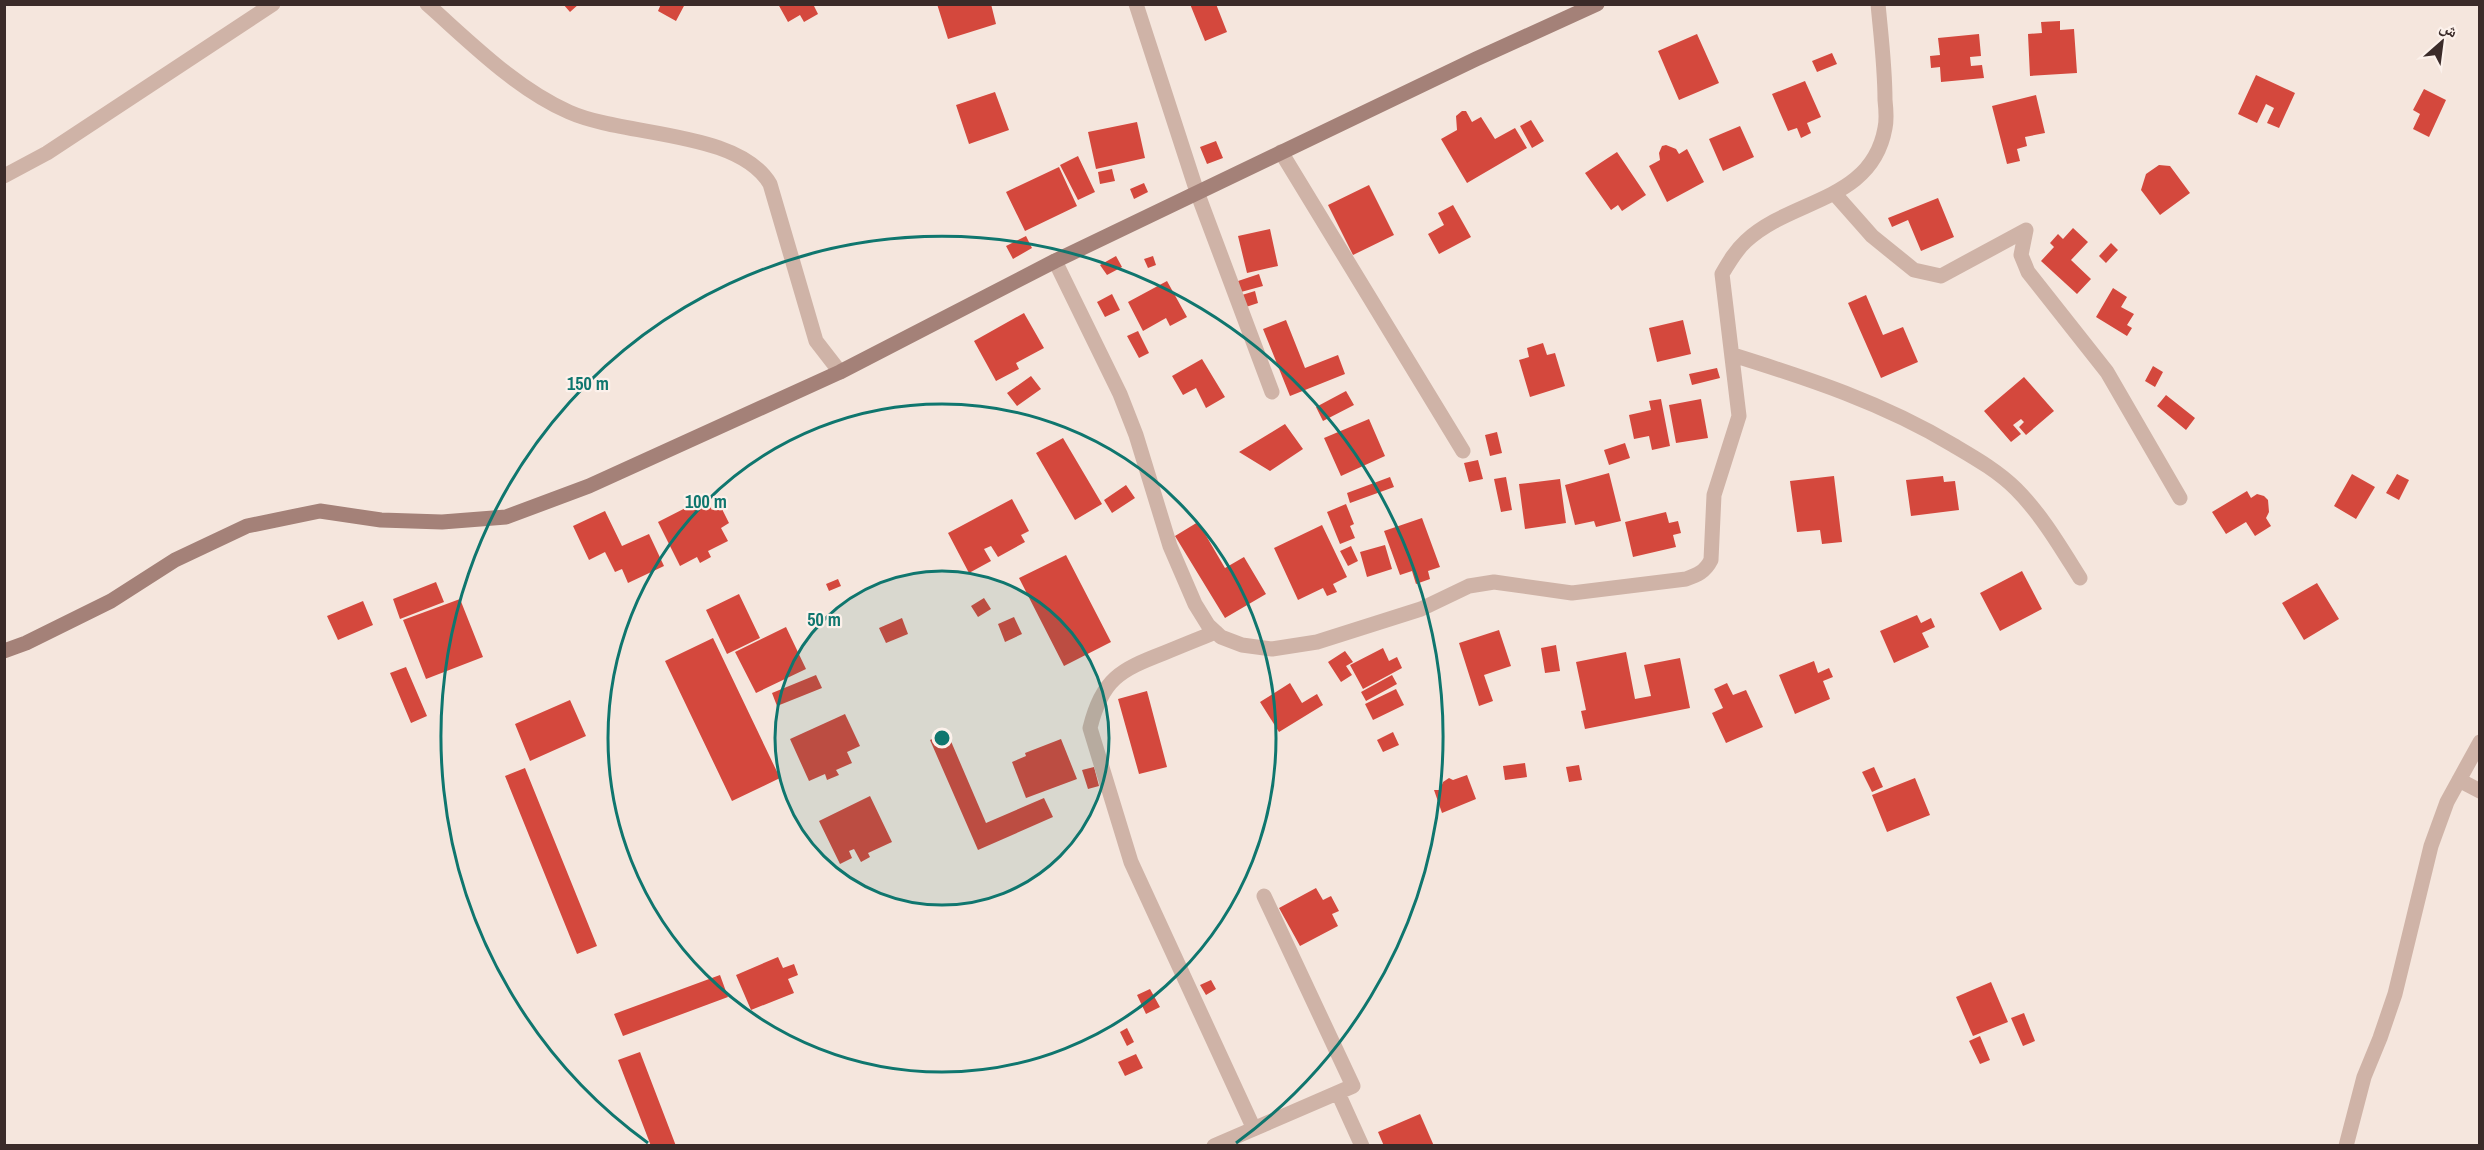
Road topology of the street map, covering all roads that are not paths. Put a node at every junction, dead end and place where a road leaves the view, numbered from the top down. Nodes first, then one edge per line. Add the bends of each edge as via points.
1 (273, 4) edge
2 (427, 4) edge
3 (1136, 4) edge
4 (1597, 4) edge
5 (1878, 4) edge
6 (1281, 152) junction
7 (4, 176) edge
8 (1197, 192) junction
9 (1834, 193) junction
10 (1055, 261) junction
11 (1733, 354) junction
12 (840, 372) junction
13 (1272, 392) dead end
14 (1463, 451) dead end
15 (2180, 498) dead end
16 (2080, 578) dead end
17 (1216, 632) junction
18 (4, 651) edge
19 (2480, 742) edge
20 (2459, 780) junction
21 (2480, 791) edge
22 (1264, 896) dead end
23 (1338, 1093) junction
24 (1254, 1129) junction
25 (1214, 1146) edge
26 (1362, 1146) edge
27 (2346, 1146) edge

1 - 7 street via 47,153
2 - 12 street via 533,92 569,112 610,126 713,145 762,171 770,184 816,341
3 - 8 street
4 - 6 street
5 - 9 street via 1886,126 1879,152 1862,175
6 - 8 street
6 - 14 street
8 - 10 street
8 - 13 street
9 - 11 street via 1766,227 1746,240 1732,258 1722,274
9 - 15 street via 1872,236 1914,270 1941,276 2026,230 2021,255 2028,272 2107,372
10 - 12 street
10 - 17 street via 1120,394 1170,546 1191,594
11 - 16 street via 1822,382 1912,420 1984,463 2016,488 2038,514
11 - 17 street via 1738,416 1714,495 1711,560 1697,575 1572,593 1494,582 1468,586 1421,609 1362,629 1272,649 1242,645
12 - 18 street via 650,460 506,517 422,522 320,511 247,526 175,560 111,601
17 - 24 street via 1134,664 1118,675 1098,702 1090,728 1131,862
19 - 20 street
20 - 21 street
20 - 27 street via 2431,846 2395,994 2364,1077
22 - 23 street via 1353,1086
23 - 24 street
23 - 26 street
24 - 25 street

